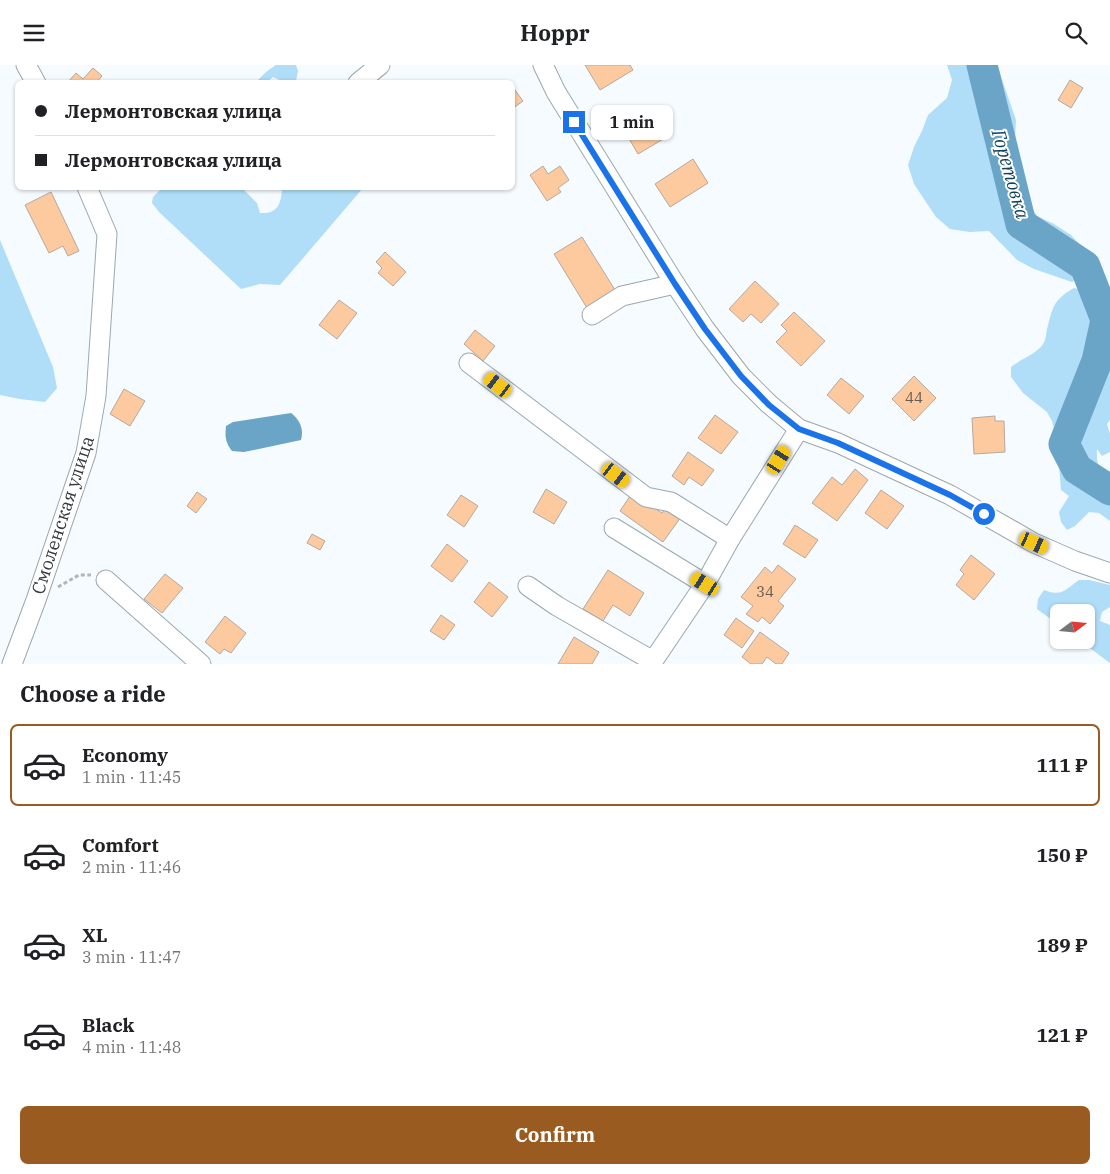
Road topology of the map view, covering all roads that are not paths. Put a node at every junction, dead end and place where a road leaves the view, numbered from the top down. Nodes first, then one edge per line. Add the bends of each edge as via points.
1 (26, 65) edge
2 (380, 65) edge
3 (543, 65) edge
4 (34, 80) edge
5 (362, 80) edge
6 (88, 190) edge
7 (675, 284) junction
8 (592, 315) dead end
9 (468, 363) dead end
10 (799, 429) junction
11 (614, 528) dead end
12 (730, 539) junction
13 (1110, 573) edge
14 (106, 579) road end
15 (705, 584) junction
16 (528, 585) dead end
17 (652, 663) edge
18 (12, 664) edge
19 (201, 664) edge

1 - 4 street
2 - 5 street
3 - 7 street via 565,107
6 - 18 street, Смоленская улица via 107,234 96,396 86,453
7 - 8 street via 622,296
7 - 10 street via 741,376 769,405
9 - 12 street via 646,497 671,501
10 - 12 street
10 - 13 street via 838,443 950,495 1034,543
11 - 15 street
12 - 15 street
14 - 19 street
15 - 17 street
16 - 17 street

